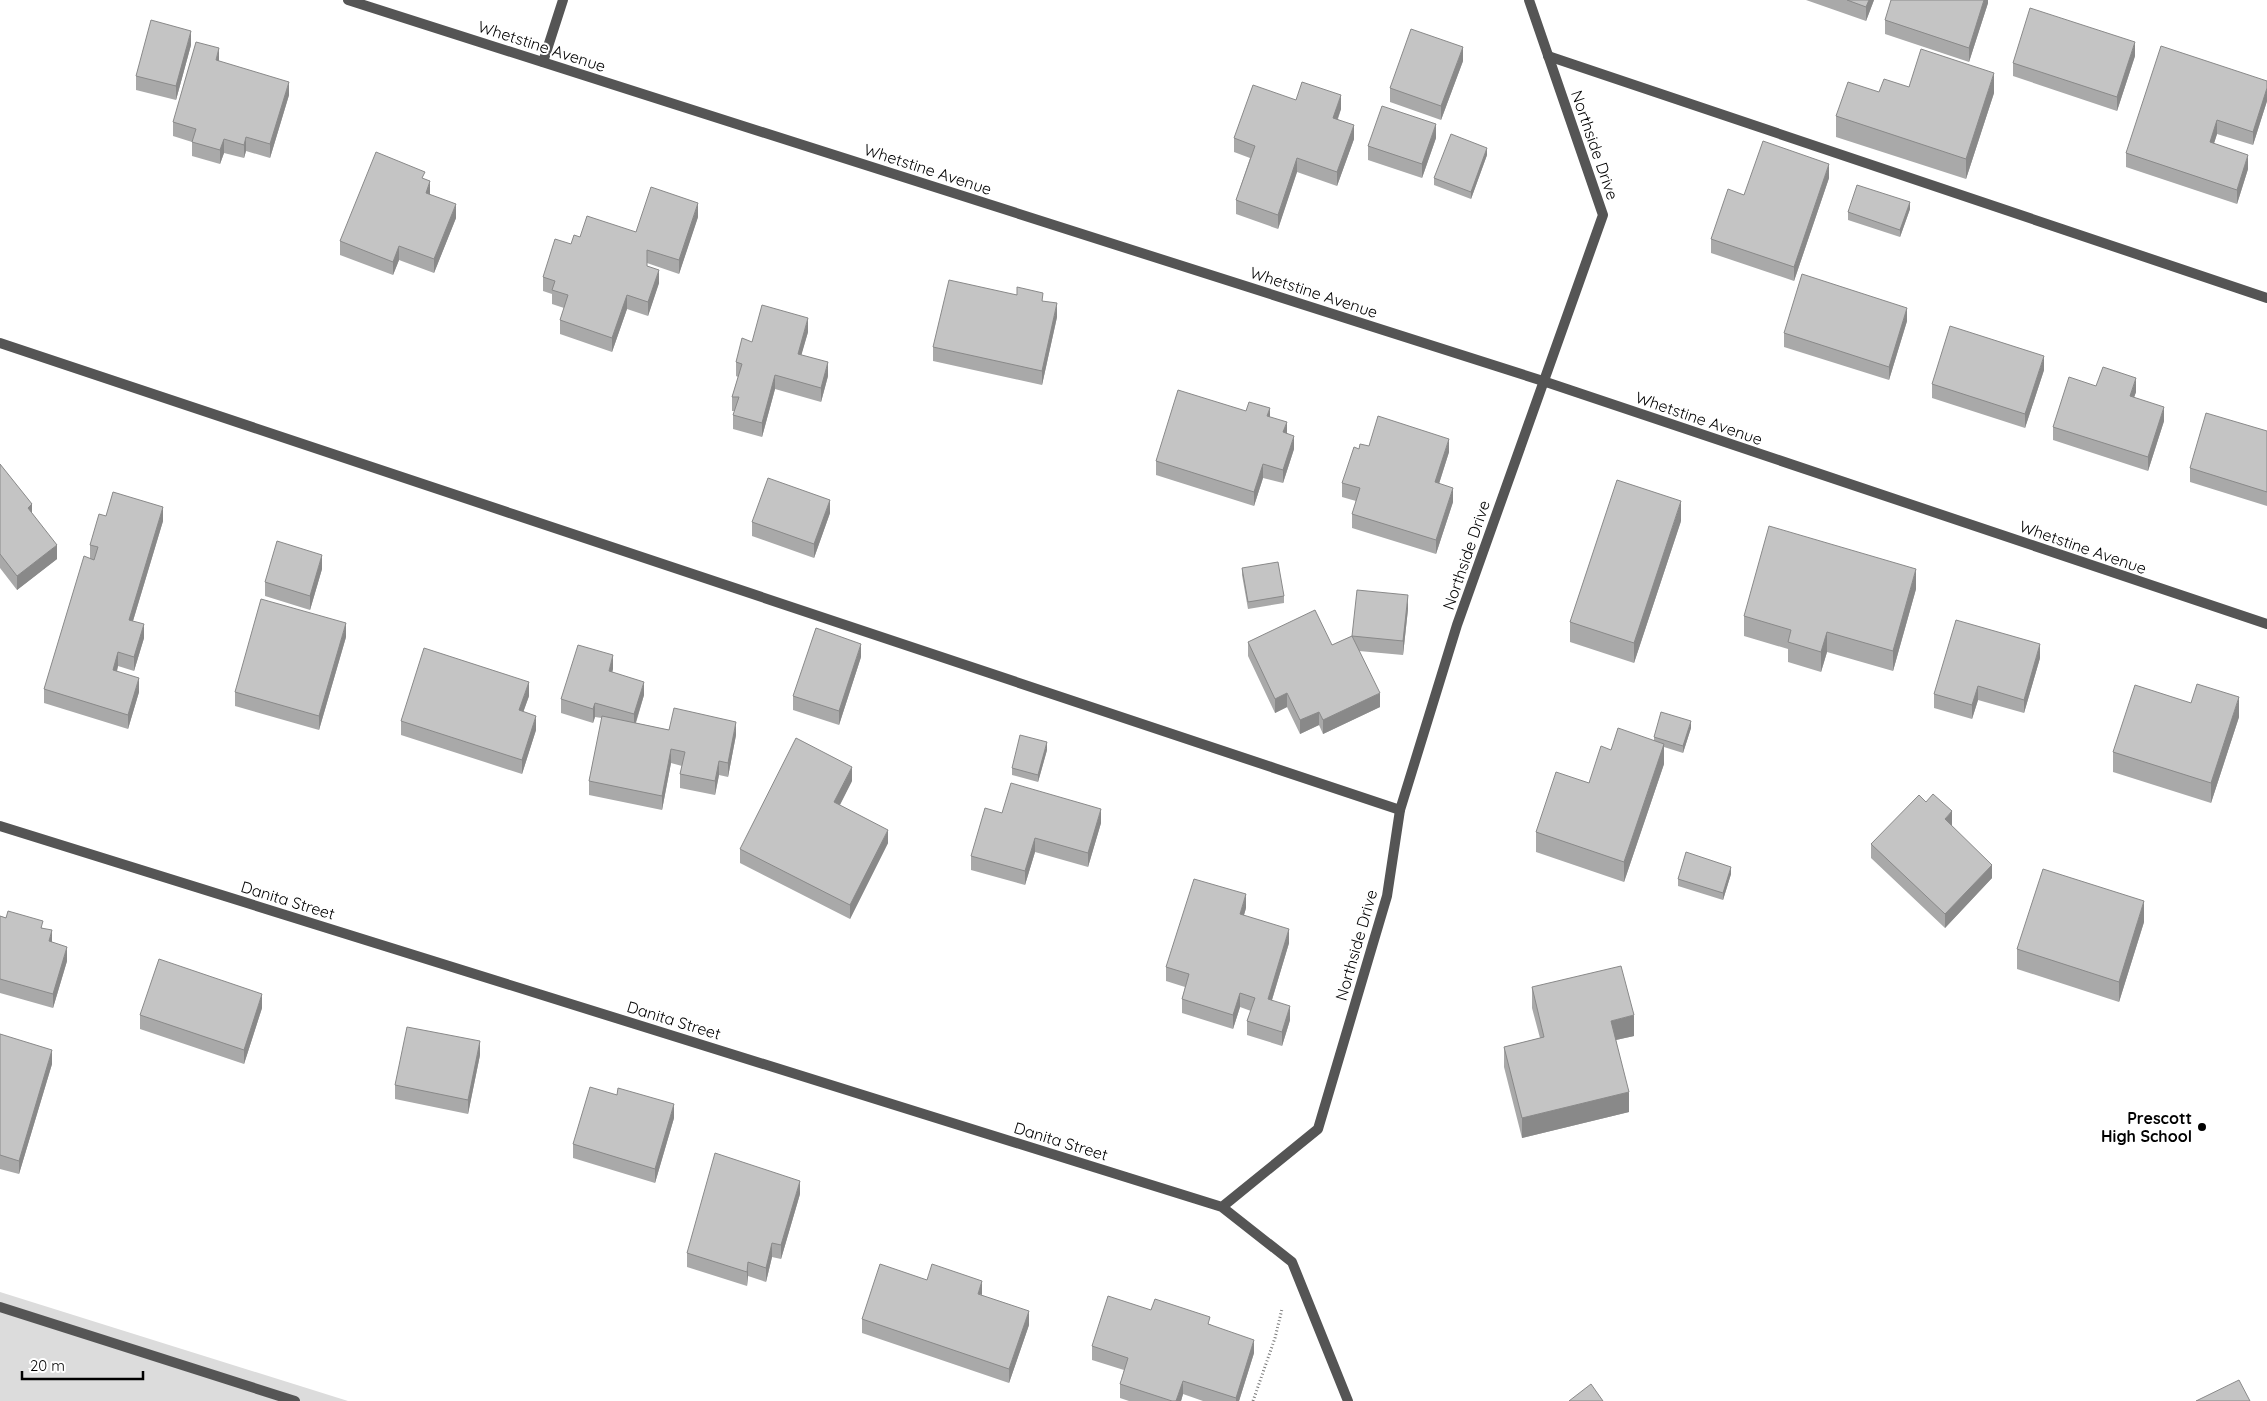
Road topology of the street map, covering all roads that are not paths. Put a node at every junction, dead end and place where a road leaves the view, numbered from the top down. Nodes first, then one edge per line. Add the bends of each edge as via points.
1 (348, 0) edge
2 (563, 0) edge
3 (1529, 0) edge
4 (1548, 56) junction
5 (543, 62) junction
6 (2267, 298) edge
7 (0, 343) edge
8 (1543, 381) junction
9 (2267, 624) edge
10 (1400, 810) junction
11 (0, 826) edge
12 (1222, 1207) junction
13 (0, 1307) edge
14 (295, 1401) edge
15 (1348, 1401) edge

1 - 5 street, Whetstine Avenue
2 - 5 street
3 - 4 street, Northside Drive
4 - 6 street
4 - 8 street, Northside Drive via 1603,215
5 - 8 street, Whetstine Avenue
7 - 10 street
8 - 9 street, Whetstine Avenue
8 - 10 street, Northside Drive via 1457,625
10 - 12 street, Northside Drive via 1387,896 1318,1129
11 - 12 street, Danita Street
12 - 15 street via 1292,1262
13 - 14 street

